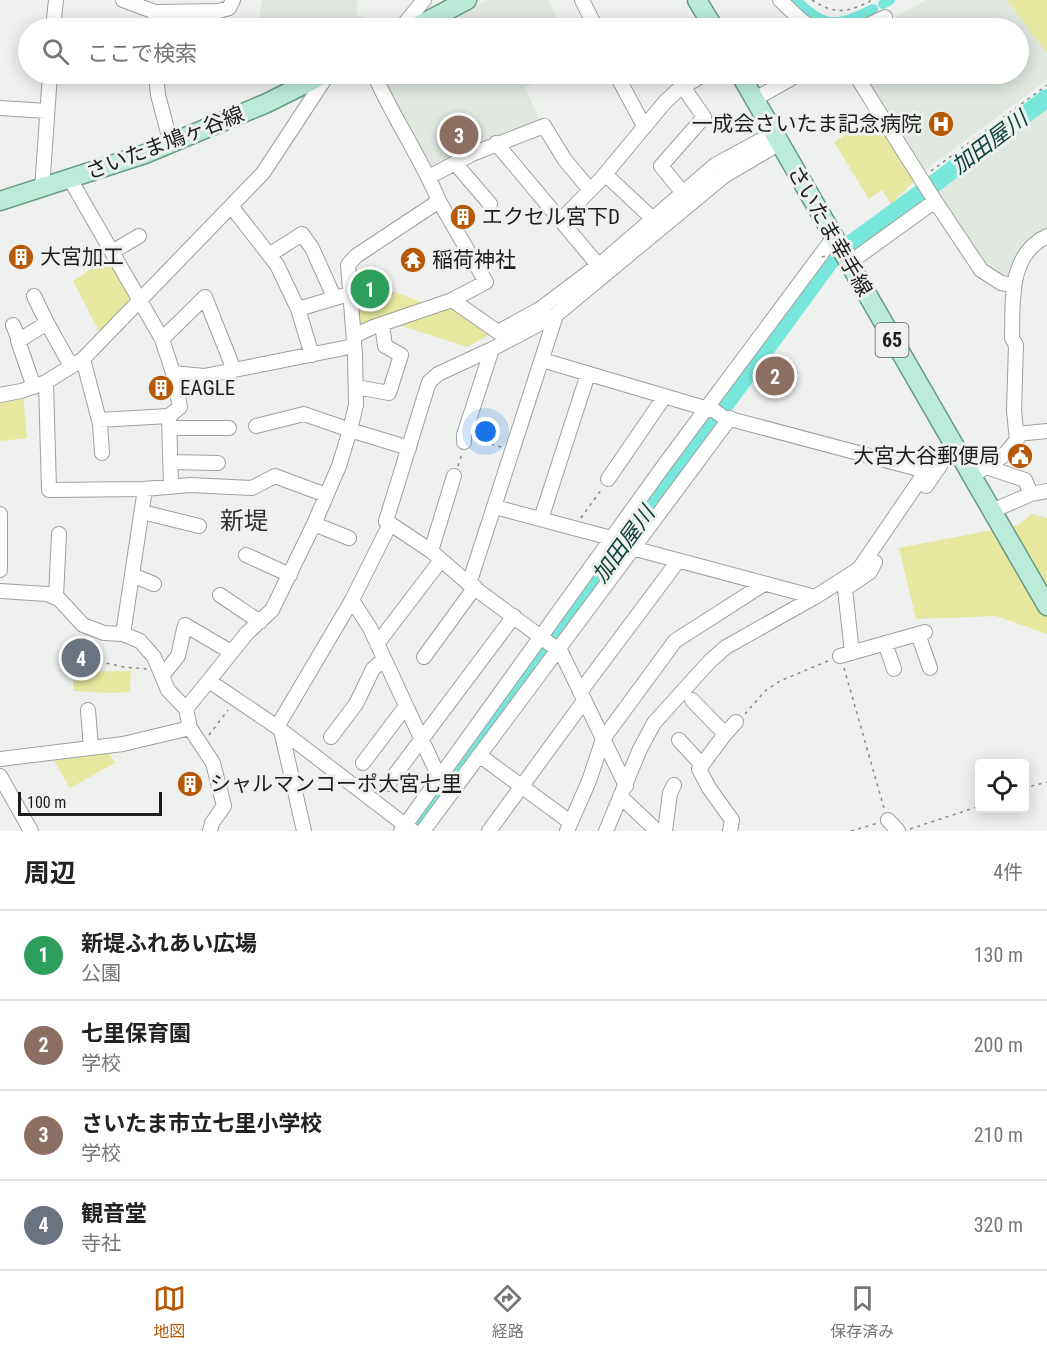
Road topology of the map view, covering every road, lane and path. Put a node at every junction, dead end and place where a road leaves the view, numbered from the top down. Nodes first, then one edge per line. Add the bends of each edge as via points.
1 (56, 0) edge
2 (123, 0) edge
3 (233, 0) edge
4 (424, 0) edge
5 (467, 0) edge
6 (582, 0) edge
7 (697, 0) edge
8 (780, 0) edge
9 (812, 0) edge
10 (872, 0) edge
11 (155, 12) junction
12 (55, 18) edge
13 (155, 18) edge
14 (409, 18) edge
15 (433, 18) edge
16 (591, 18) edge
17 (708, 18) edge
18 (800, 18) edge
19 (49, 84) edge
20 (157, 84) edge
21 (306, 84) edge
22 (320, 84) edge
23 (379, 84) edge
24 (621, 84) edge
25 (688, 84) edge
26 (746, 84) edge
27 (781, 84) edge
28 (861, 84) edge
29 (1047, 85) edge
30 (683, 87) junction
31 (754, 99) junction
32 (0, 108) edge
33 (47, 111) junction
34 (644, 126) junction
35 (777, 138) junction
36 (496, 143) junction
37 (171, 144) junction
38 (455, 163) junction
39 (605, 174) junction
40 (429, 177) junction
41 (70, 179) junction
42 (921, 179) junction
43 (42, 189) junction
44 (590, 190) junction
45 (683, 193) junction
46 (0, 201) edge
47 (440, 201) junction
48 (935, 201) junction
49 (490, 204) dead end
50 (231, 206) junction
51 (653, 219) junction
52 (561, 220) junction
53 (139, 236) dead end
54 (1047, 236) edge
55 (834, 237) junction
56 (112, 252) junction
57 (269, 255) junction
58 (853, 255) junction
59 (822, 257) dead end
60 (598, 265) junction
61 (1013, 285) junction
62 (350, 294) junction
63 (34, 296) dead end
64 (334, 297) junction
65 (452, 300) junction
66 (140, 301) junction
67 (298, 309) junction
68 (556, 315) junction
69 (46, 323) junction
70 (382, 324) junction
71 (13, 325) dead end
72 (162, 339) junction
73 (19, 340) junction
74 (354, 341) junction
75 (492, 349) junction
76 (312, 355) junction
77 (84, 359) junction
78 (542, 360) junction
79 (71, 366) junction
80 (234, 370) junction
81 (173, 373) junction
82 (588, 374) junction
83 (40, 384) junction
84 (356, 387) junction
85 (0, 395) edge
86 (665, 396) junction
87 (719, 414) junction
88 (99, 420) junction
89 (169, 422) junction
90 (256, 426) dead end
91 (229, 428) dead end
92 (351, 430) junction
93 (1047, 431) edge
94 (1017, 434) junction
95 (464, 438) junction
96 (954, 445) junction
97 (409, 448) junction
98 (513, 451) junction
99 (102, 453) dead end
100 (170, 462) junction
101 (218, 463) dead end
102 (979, 471) junction
103 (454, 476) joint
104 (608, 479) joint
105 (171, 486) junction
106 (145, 489) junction
107 (1047, 491) edge
108 (1031, 494) junction
109 (326, 495) junction
110 (495, 507) junction
111 (992, 511) junction
112 (142, 512) junction
113 (0, 514) edge
114 (541, 519) junction
115 (314, 524) junction
116 (390, 524) junction
117 (199, 526) dead end
118 (573, 528) junction
119 (59, 534) dead end
120 (349, 538) dead end
121 (612, 538) junction
122 (632, 548) junction
123 (246, 555) dead end
124 (436, 556) junction
125 (871, 560) junction
126 (678, 561) junction
127 (0, 570) edge
128 (132, 575) junction
129 (290, 575) junction
130 (154, 584) dead end
131 (764, 584) junction
132 (472, 586) junction
133 (0, 591) edge
134 (220, 595) dead end
135 (56, 597) junction
136 (815, 597) junction
137 (352, 600) junction
138 (1047, 606) edge
139 (514, 616) junction
140 (260, 622) junction
141 (123, 634) junction
142 (549, 643) junction
143 (377, 644) junction
144 (885, 644) junction
145 (231, 652) junction
146 (846, 655) junction
147 (424, 657) dead end
148 (384, 659) junction
149 (92, 660) dead end
150 (930, 668) dead end
151 (894, 669) dead end
152 (161, 673) junction
153 (209, 681) junction
154 (582, 696) junction
155 (236, 699) junction
156 (692, 700) dead end
157 (406, 706) junction
158 (186, 709) junction
159 (87, 710) dead end
160 (736, 722) joint
161 (190, 728) junction
162 (279, 728) junction
163 (724, 734) junction
164 (331, 737) dead end
165 (603, 739) junction
166 (679, 740) dead end
167 (422, 741) junction
168 (201, 745) junction
169 (91, 748) junction
170 (478, 755) junction
171 (0, 759) edge
172 (363, 763) dead end
173 (702, 765) junction
174 (0, 776) edge
175 (439, 777) junction
176 (1047, 782) edge
177 (388, 784) dead end
178 (674, 785) dead end
179 (522, 786) junction
180 (1029, 787) edge
181 (623, 791) junction
182 (975, 808) edge
183 (888, 820) junction
184 (568, 827) edge
185 (410, 829) edge
186 (31, 831) edge
187 (210, 831) edge
188 (304, 831) edge
189 (489, 831) edge
190 (606, 831) edge
191 (657, 831) edge
192 (665, 831) edge
193 (730, 831) edge
194 (851, 831) edge
195 (898, 831) edge
196 (904, 831) edge

1 - 12 street
2 - 11 street
3 - 11 street via 229,9 219,11
4 - 14 street
5 - 15 main road
6 - 16 street
7 - 17 main road
8 - 18 street
9 - 10 path via 836,11
11 - 13 street
19 - 33 street
20 - 37 street
21 - 37 main road, さいたま鳩ヶ谷線
22 - 50 street via 263,173
23 - 40 street
24 - 34 street
25 - 30 street
26 - 31 main road, さいたま幸手線 / 65
27 - 31 street
28 - 42 street
29 - 42 path
30 - 34 street
30 - 45 street via 704,117 661,166
31 - 35 main road, さいたま幸手線 / 65
32 - 33 street
33 - 43 street
34 - 39 street
35 - 45 street via 715,165
35 - 55 main road, さいたま幸手線 / 65
35 - 68 street via 724,176
36 - 38 street
36 - 44 street via 544,126
36 - 52 street
37 - 41 main road, さいたま鳩ヶ谷線
38 - 40 street
38 - 49 street
39 - 44 street
39 - 51 street
40 - 47 street
41 - 43 main road, さいたま鳩ヶ谷線
41 - 56 street
42 - 48 street
43 - 46 main road, さいたま鳩ヶ谷線
44 - 52 street
45 - 51 street
47 - 62 street via 356,256 348,266
47 - 65 street via 486,282
48 - 58 street
48 - 61 street via 981,270 1001,283
50 - 57 street
50 - 66 street
51 - 60 street
52 - 60 street
53 - 56 street
54 - 61 street via 1024,256
55 - 58 main road, さいたま幸手線 / 65
55 - 87 street
56 - 66 street
57 - 64 street via 302,234
57 - 67 street
58 - 59 path, bridge
58 - 96 main road, さいたま幸手線 / 65
60 - 65 street via 540,309 498,332
61 - 94 street
62 - 64 street
62 - 74 street
63 - 69 street
64 - 67 street
65 - 70 street
66 - 72 street
66 - 77 street
67 - 76 street
68 - 75 street
68 - 78 street
69 - 73 street
69 - 79 street
70 - 74 street
70 - 84 street via 385,346 401,355 389,393
71 - 73 street
72 - 80 street via 205,297
72 - 81 street
73 - 83 street
74 - 76 street
74 - 84 street
75 - 95 street
75 - 97 street via 429,382
76 - 80 street
77 - 79 street
77 - 88 street
78 - 82 street
78 - 98 street
79 - 83 street
80 - 81 street via 204,376
81 - 89 street via 180,407 174,409
82 - 86 street
82 - 114 street
83 - 85 street
83 - 106 street via 49,489
84 - 92 street
86 - 87 street
86 - 104 street
87 - 121 street
87 - 122 street
87 - 125 street via 927,471
88 - 89 street
88 - 99 street
89 - 91 street
89 - 100 street
90 - 92 street via 304,414
92 - 97 street
92 - 109 street
93 - 94 street
94 - 102 street via 1012,448
95 - 98 path
95 - 103 path
96 - 102 main road, さいたま幸手線 / 65
96 - 125 street
97 - 116 street via 386,521
98 - 110 street
100 - 101 street
100 - 105 street
102 - 108 street via 1025,480
102 - 111 main road, さいたま幸手線 / 65
103 - 124 street
104 - 118 path
105 - 106 street
105 - 109 street via 252,488 275,476
106 - 112 street
107 - 108 street
108 - 111 street
109 - 115 street
110 - 114 street
110 - 132 street
111 - 138 main road, さいたま幸手線 / 65
112 - 117 street
112 - 128 street
113 - 127 street
114 - 118 street
115 - 120 street
115 - 129 street
116 - 124 street
116 - 137 street
118 - 121 street
119 - 135 street
121 - 122 street
121 - 142 street
122 - 126 street
122 - 142 street
123 - 129 street
124 - 132 street
124 - 143 street
125 - 136 street
125 - 146 street via 870,572 845,589
126 - 131 street
126 - 154 street
128 - 130 street
128 - 141 street via 125,589
129 - 140 street via 272,610
131 - 136 street
131 - 165 street via 675,641
132 - 139 street
132 - 147 street
133 - 135 street
134 - 140 street
135 - 141 street via 82,625 104,633
136 - 181 street via 726,647 710,661 654,723
137 - 143 street
137 - 162 street
139 - 142 street
139 - 167 street
140 - 145 street
141 - 152 street via 140,640
142 - 154 street via 561,652
142 - 170 street
142 - 175 street
143 - 148 street
144 - 146 street
144 - 150 street via 922,633
144 - 151 street
145 - 152 street via 185,625 178,656
145 - 153 street
146 - 160 path via 780,681
146 - 183 path
148 - 157 street
148 - 164 street via 373,669 356,704
149 - 152 path
152 - 158 street via 168,690
153 - 155 street
153 - 158 street
154 - 165 street
154 - 179 street
155 - 162 street
155 - 168 path
156 - 163 street
157 - 167 street
157 - 172 street
158 - 161 street
159 - 169 street
160 - 163 street
161 - 168 street
161 - 169 street
162 - 185 street
162 - 188 street
163 - 173 street
165 - 181 street
165 - 184 street
166 - 173 street
167 - 175 street
167 - 177 street
168 - 187 street via 213,763 224,806
169 - 171 street
170 - 179 street
170 - 185 street
173 - 193 street via 699,769 709,788 732,820
174 - 186 street
175 - 185 street
176 - 180 path
178 - 192 street
179 - 184 street
179 - 189 street
181 - 190 street
181 - 191 street
182 - 196 path
183 - 194 path
183 - 195 street

